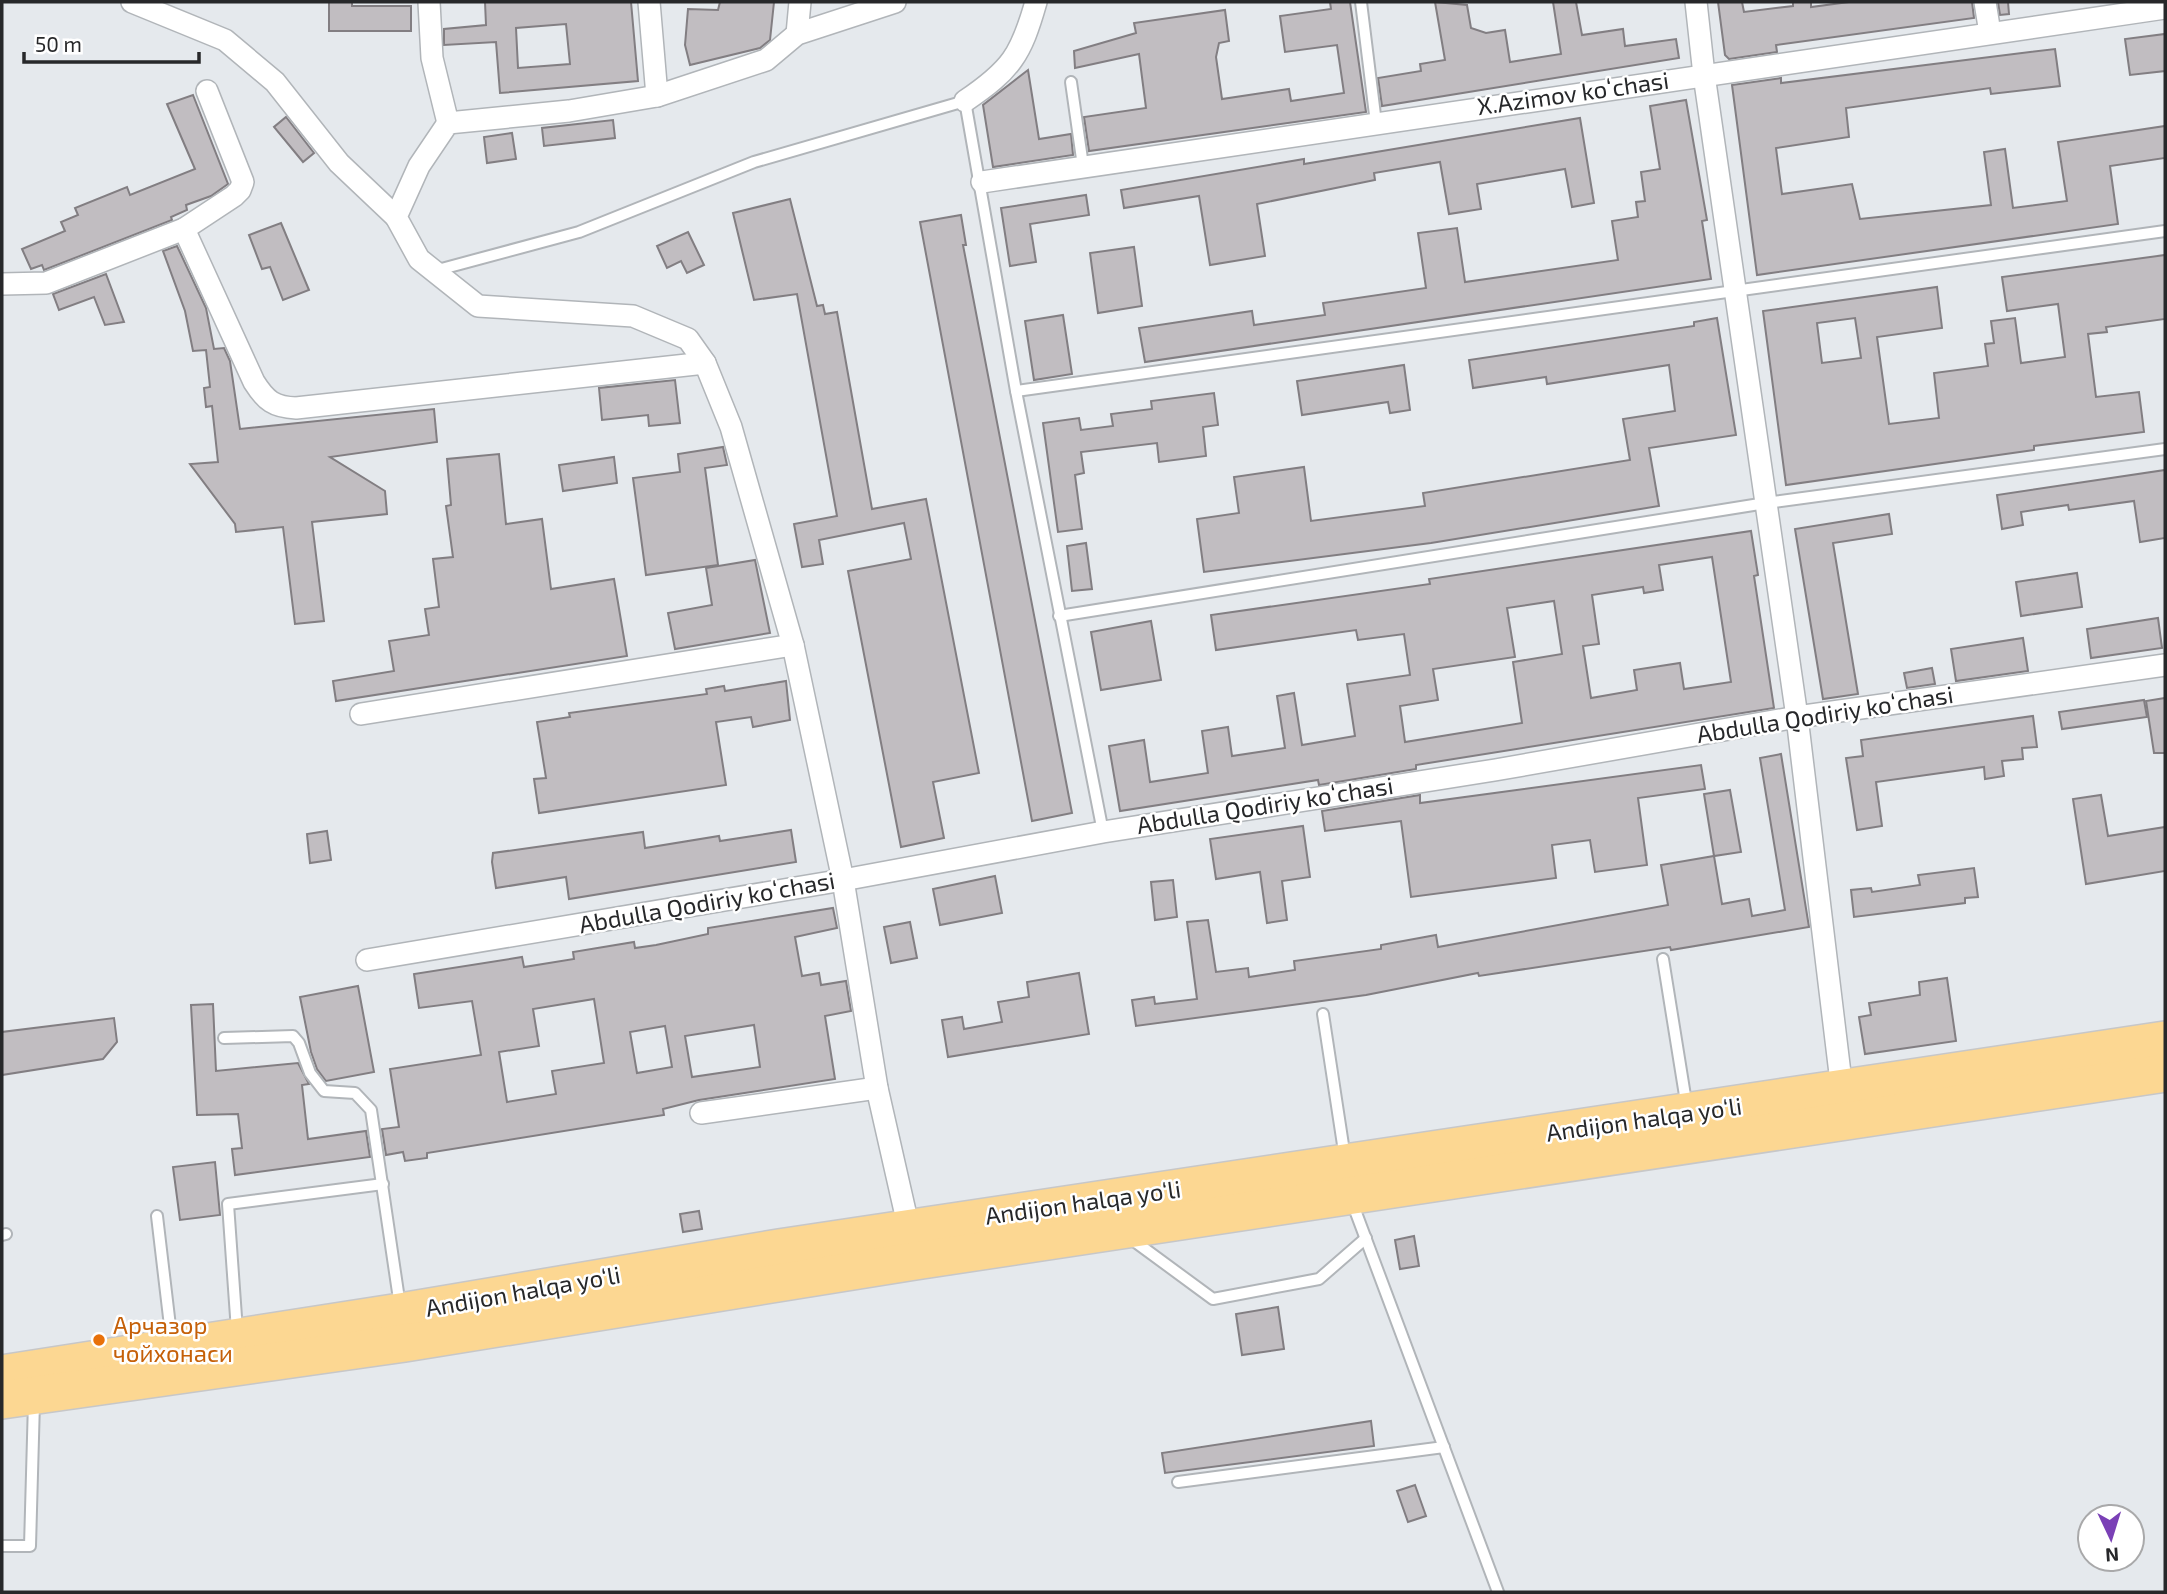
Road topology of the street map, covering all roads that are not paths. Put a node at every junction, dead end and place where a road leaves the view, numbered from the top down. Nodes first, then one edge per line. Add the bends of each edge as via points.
1 (132, 2) edge
2 (429, 2) edge
3 (649, 2) edge
4 (800, 2) edge
5 (895, 2) edge
6 (1036, 2) edge
7 (1361, 2) edge
8 (1696, 2) edge
9 (1985, 2) edge
10 (2165, 8) edge
11 (1990, 33) junction
12 (797, 34) junction
13 (1704, 75) junction
14 (1071, 82) dead end
15 (207, 91) dead end
16 (657, 96) junction
17 (965, 101) junction
18 (448, 123) junction
19 (1376, 123) junction
20 (1083, 166) junction
21 (982, 182) junction
22 (396, 217) junction
23 (184, 229) junction
24 (2165, 231) edge
25 (434, 271) junction
26 (2, 284) edge
27 (1734, 288) junction
28 (705, 363) junction
29 (1016, 391) junction
30 (2165, 449) edge
31 (1766, 503) junction
32 (1059, 616) junction
33 (793, 645) junction
34 (2165, 665) edge
35 (361, 714) dead end
36 (1797, 717) junction
37 (1103, 832) junction
38 (843, 880) junction
39 (1663, 959) dead end
40 (368, 960) dead end
41 (1323, 1014) dead end
42 (224, 1038) dead end
43 (2165, 1040) edge
44 (2165, 1073) edge
45 (877, 1088) junction
46 (1842, 1090) junction
47 (701, 1113) dead end
48 (1688, 1113) junction
49 (1348, 1180) junction
50 (383, 1184) junction
51 (157, 1216) dead end
52 (909, 1229) junction
53 (1120, 1230) junction
54 (1366, 1238) junction
55 (400, 1312) junction
56 (237, 1335) junction
57 (172, 1346) junction
58 (2, 1374) edge
59 (18, 1398) edge
60 (1444, 1447) junction
61 (1178, 1482) dead end
62 (2, 1546) edge
63 (1498, 1592) edge

1 - 22 street via 225,40 275,82 339,163
2 - 18 street via 432,58
3 - 16 street
4 - 12 street
5 - 12 street
6 - 17 street via 1016,58 993,82
7 - 19 lane
8 - 13 street
9 - 11 street
10 - 11 street, X.Azimov koʻchasi
11 - 13 street, X.Azimov koʻchasi
12 - 16 street via 766,60
13 - 19 street, X.Azimov koʻchasi
13 - 27 street
14 - 20 lane
15 - 23 street via 243,182 234,196
16 - 18 street via 569,111
17 - 21 lane
17 - 25 lane via 754,162 579,232
18 - 22 street via 419,166
19 - 20 street, X.Azimov koʻchasi
20 - 21 street, X.Azimov koʻchasi
21 - 29 lane
22 - 25 street via 419,259
23 - 26 street via 46,283
23 - 28 street via 254,382 264,398 278,407
24 - 27 lane
25 - 28 street via 478,306 633,316 688,338
27 - 29 lane
27 - 31 street
28 - 33 street via 731,427
29 - 32 lane
30 - 31 lane
31 - 32 lane
31 - 36 street
32 - 37 lane
33 - 35 street
33 - 38 street
34 - 36 street, Abdulla Qodiriy koʻchasi
36 - 37 street, Abdulla Qodiriy koʻchasi
36 - 46 street
37 - 38 street, Abdulla Qodiriy koʻchasi
38 - 40 street, Abdulla Qodiriy koʻchasi
38 - 45 street
39 - 48 lane
41 - 49 lane
42 - 50 lane via 293,1036 324,1091 355,1093 372,1110
43 - 46 highway, Andijon halqa yo‘li
44 - 49 highway, Andijon halqa yo‘li
45 - 47 street
45 - 52 street
46 - 48 highway, Andijon halqa yo‘li
48 - 49 highway, Andijon halqa yo‘li
49 - 52 highway, Andijon halqa yo‘li
49 - 53 highway, Andijon halqa yo‘li
49 - 54 lane
50 - 55 lane
50 - 56 lane via 228,1204
51 - 57 lane
52 - 55 highway, Andijon halqa yo‘li
53 - 54 lane via 1213,1300 1319,1279
53 - 59 highway, Andijon halqa yo‘li via 405,1343
54 - 60 lane
55 - 56 highway, Andijon halqa yo‘li
56 - 57 highway, Andijon halqa yo‘li
57 - 58 highway, Andijon halqa yo‘li
59 - 62 lane via 30,1546
60 - 61 lane
60 - 63 lane

